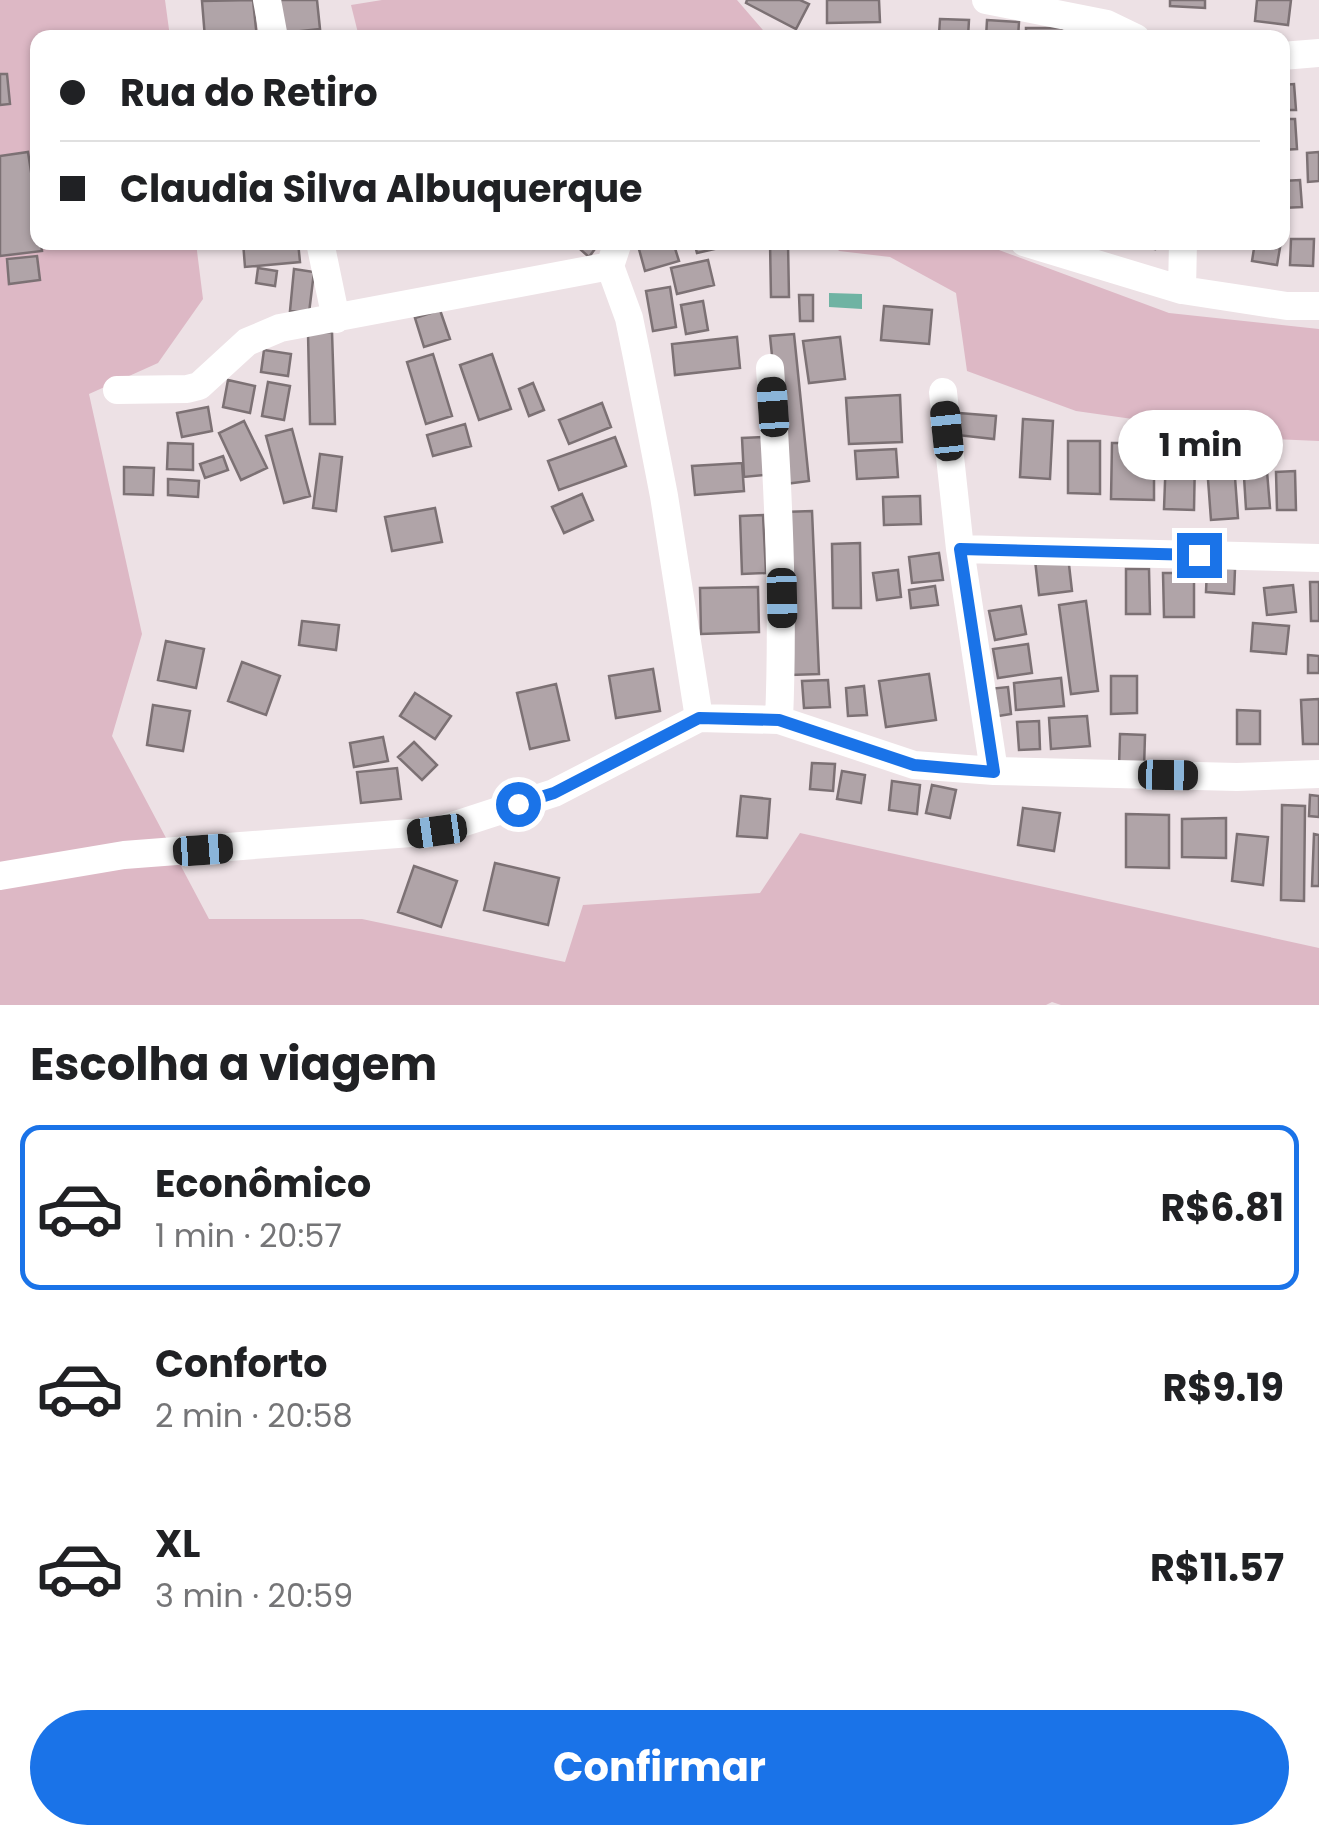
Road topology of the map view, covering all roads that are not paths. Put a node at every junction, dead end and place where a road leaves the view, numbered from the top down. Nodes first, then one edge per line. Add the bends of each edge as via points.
1 (268, 0) edge
2 (986, 0) edge
3 (273, 30) edge
4 (1119, 30) edge
5 (1319, 53) edge
6 (1290, 55) edge
7 (322, 250) edge
8 (1050, 250) edge
9 (1182, 250) edge
10 (614, 254) edge
11 (1182, 290) junction
12 (1319, 306) edge
13 (336, 319) junction
14 (770, 368) dead end
15 (117, 390) dead end
16 (943, 392) dead end
17 (960, 549) junction
18 (1319, 558) edge
19 (699, 718) junction
20 (779, 720) junction
21 (994, 772) junction
22 (1319, 774) edge
23 (0, 876) edge

1 - 3 street
2 - 4 street
5 - 6 street
7 - 13 street
8 - 11 street
9 - 11 street
10 - 13 street
10 - 19 street via 664,496
11 - 12 street
13 - 15 street via 262,334 187,390
14 - 20 street via 781,526
16 - 17 street
17 - 18 street
17 - 21 street
19 - 20 street
19 - 23 street via 554,793 437,831 124,855
20 - 21 street via 914,765
21 - 22 street

